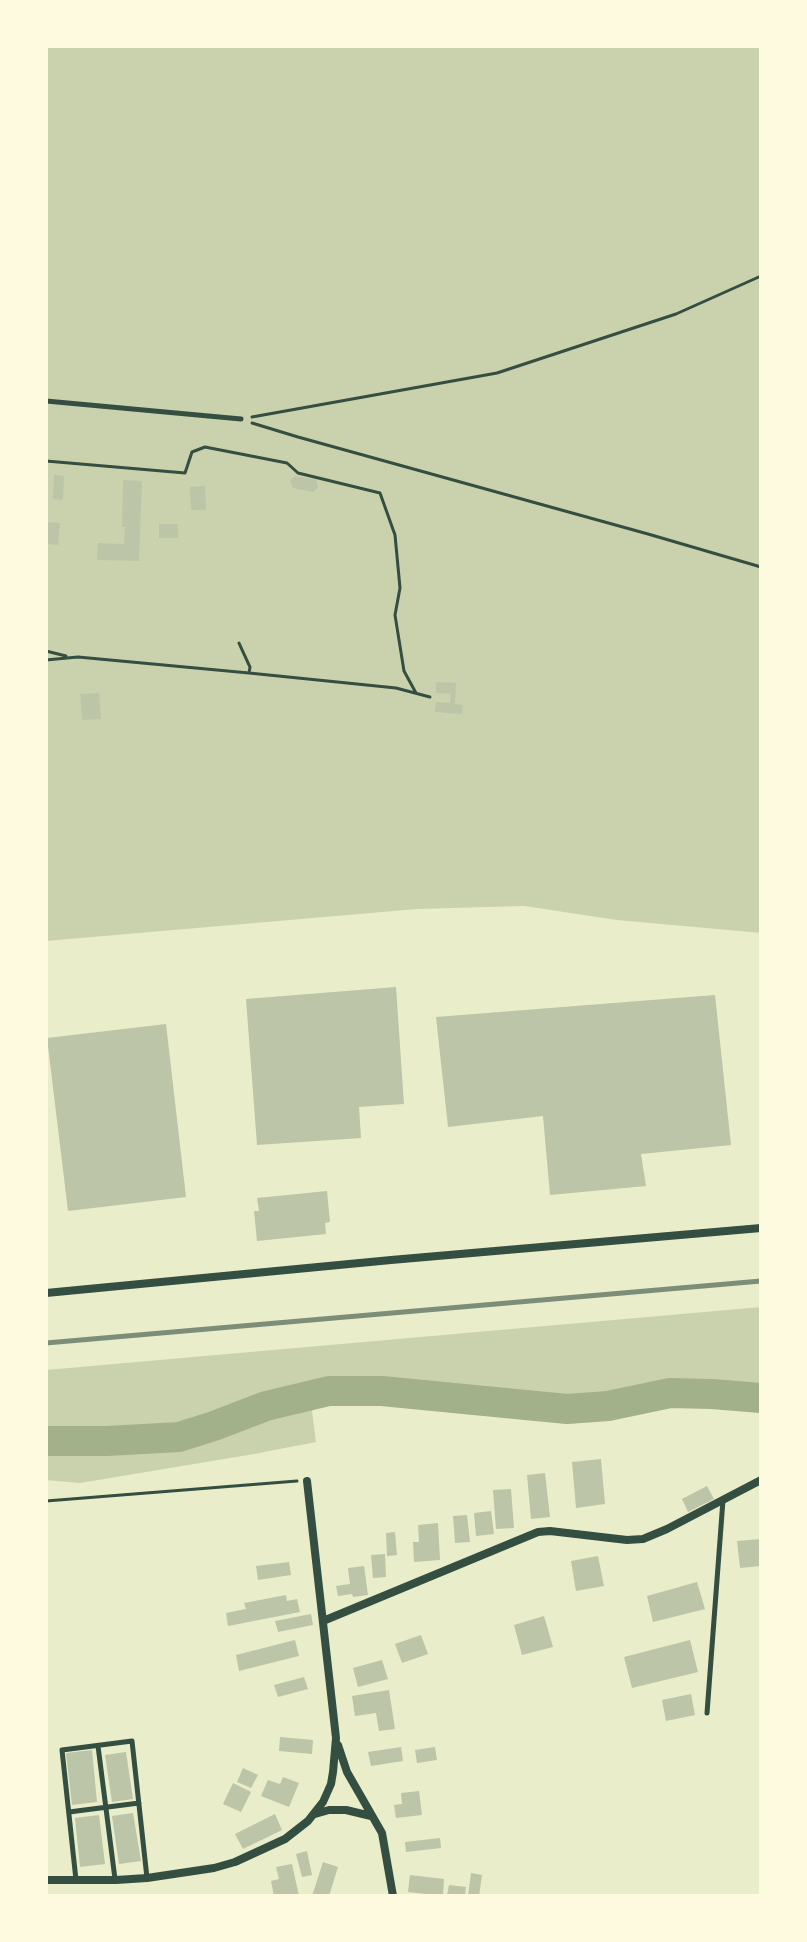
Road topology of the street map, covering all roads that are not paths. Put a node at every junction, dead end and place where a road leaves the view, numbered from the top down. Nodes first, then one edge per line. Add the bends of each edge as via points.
1 (46, 401) edge
2 (241, 419) road end
3 (761, 1228) edge
4 (46, 1293) edge
5 (761, 1480) edge
6 (307, 1481) road end
7 (723, 1500) junction
8 (323, 1621) junction
9 (707, 1713) dead end
10 (336, 1738) junction
11 (98, 1746) junction
12 (139, 1803) junction
13 (106, 1807) junction
14 (69, 1812) junction
15 (315, 1814) junction
16 (372, 1816) junction
17 (147, 1878) junction
18 (46, 1880) edge
19 (76, 1880) junction
20 (116, 1880) junction
21 (393, 1896) edge

1 - 2 lane
3 - 4 street
5 - 7 street
6 - 8 street
7 - 8 street via 643,1539 538,1532
7 - 9 lane
8 - 10 street
10 - 15 street via 331,1784
10 - 16 street via 347,1772
11 - 12 lane via 132,1741
11 - 13 lane
11 - 14 lane via 62,1750
12 - 13 lane
12 - 17 lane
13 - 14 lane
13 - 20 lane
14 - 19 lane
15 - 16 street via 346,1810
15 - 17 street via 285,1839 235,1862
16 - 21 street via 382,1833
17 - 20 street
18 - 19 street
19 - 20 street

